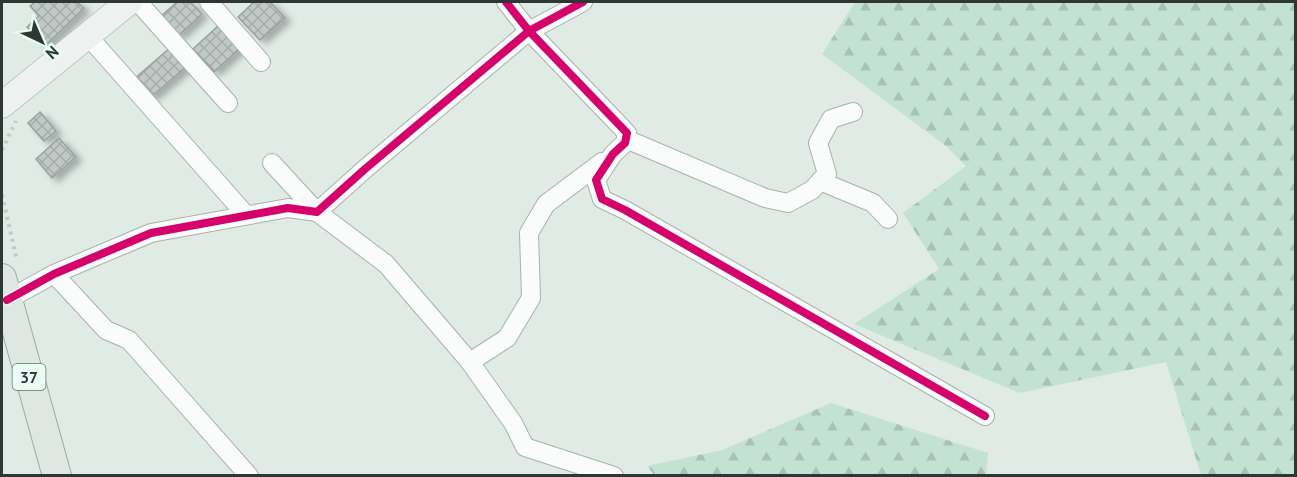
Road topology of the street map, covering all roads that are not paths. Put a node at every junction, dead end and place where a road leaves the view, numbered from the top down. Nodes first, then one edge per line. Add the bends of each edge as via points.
1 (129, 2) edge
2 (138, 2) edge
3 (209, 2) edge
4 (506, 2) edge
5 (583, 2) edge
6 (529, 32) junction
7 (87, 35) junction
8 (261, 62) dead end
9 (228, 103) dead end
10 (2, 105) edge
11 (853, 112) dead end
12 (626, 139) junction
13 (613, 154) junction
14 (272, 163) dead end
15 (820, 181) junction
16 (318, 213) junction
17 (246, 215) junction
18 (888, 219) dead end
19 (54, 274) junction
20 (4, 289) edge
21 (470, 362) junction
22 (985, 416) dead end
23 (50, 471) edge
24 (249, 476) edge
25 (614, 476) edge

1 - 7 main road
2 - 9 street
3 - 8 street
4 - 6 street
5 - 6 street
6 - 12 street via 627,133
6 - 16 street
7 - 10 main road
7 - 17 street
11 - 15 street via 831,119 818,143 827,174
12 - 13 street
12 - 15 street via 765,198 788,203
13 - 21 street via 546,204 529,233 531,298 507,338
13 - 22 street via 596,180 602,199
14 - 16 street
15 - 18 street via 873,203
16 - 17 street via 288,208
16 - 21 street via 386,264
17 - 19 street via 151,233
19 - 20 street
19 - 24 street via 106,330 129,340
20 - 23 main road, 37
21 - 25 street via 525,447

